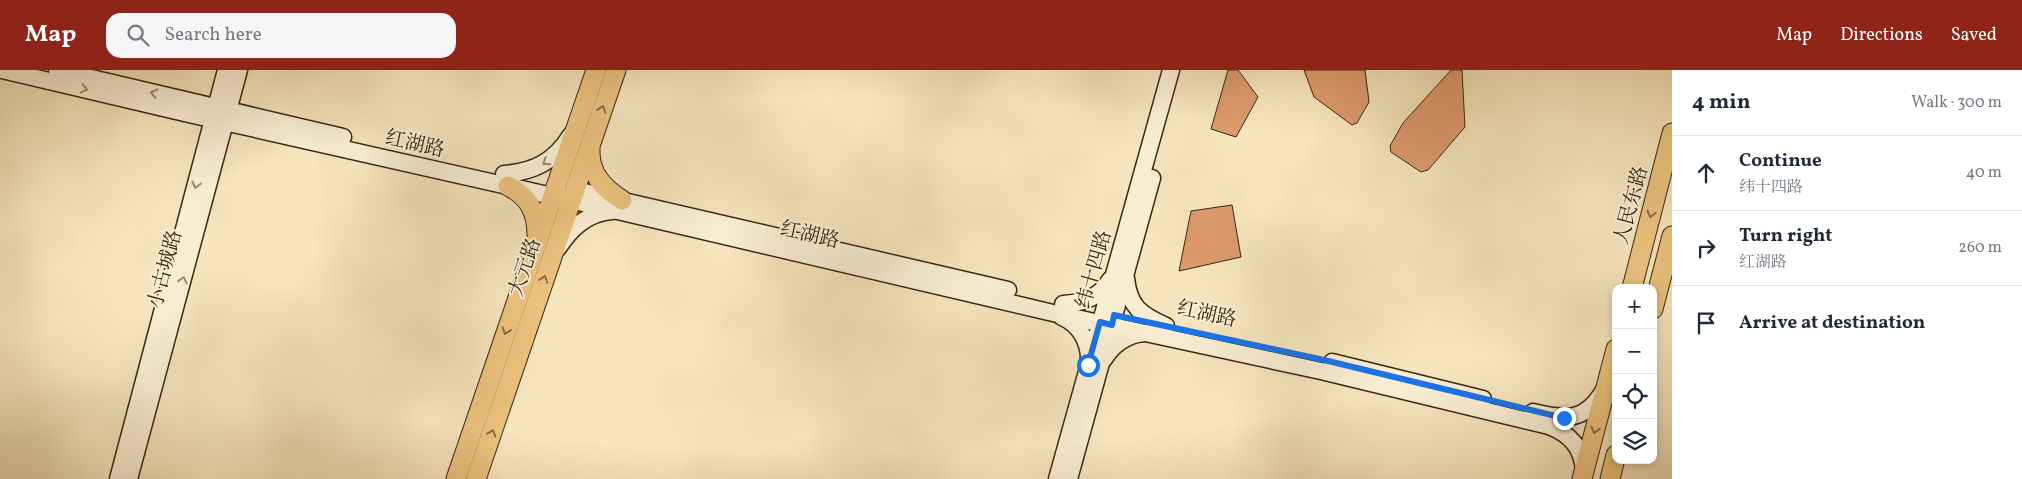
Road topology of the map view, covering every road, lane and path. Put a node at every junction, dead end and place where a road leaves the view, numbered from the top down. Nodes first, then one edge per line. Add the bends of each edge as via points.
1 (2, 70) edge
2 (57, 70) edge
3 (596, 70) edge
4 (616, 70) edge
5 (1171, 70) edge
6 (1182, 70) edge
7 (232, 72) edge
8 (172, 104) junction
9 (221, 115) junction
10 (276, 121) junction
11 (575, 129) junction
12 (260, 130) junction
13 (1672, 133) edge
14 (591, 142) junction
15 (209, 157) junction
16 (506, 180) junction
17 (564, 193) junction
18 (621, 206) junction
19 (1672, 236) edge
20 (535, 248) junction
21 (551, 258) junction
22 (1120, 272) junction
23 (1633, 284) edge
24 (1657, 294) edge
25 (1058, 308) junction
26 (1107, 319) junction
27 (1159, 330) junction
28 (1612, 364) edge
29 (1094, 367) junction
30 (1605, 388) junction
31 (1614, 464) edge
32 (1583, 474) edge
33 (118, 479) edge
34 (130, 479) edge
35 (456, 479) edge
36 (476, 479) edge
37 (1057, 479) edge
38 (1069, 479) edge
39 (1610, 479) edge

1 -> 8 main road, 红湖路
8 -> 2 main road, 红湖路
3 - 11 main road, 大元路
14 -> 4 main road, 大元路
5 - 22 main road, 纬十四路
6 - 22 main road, 纬十四路
7 - 8 main road via 207,93
7 - 9 main road, 小古城路
7 - 10 main road via 246,105
8 - 9 main road, 红湖路
8 - 15 main road via 199,128
9 - 10 main road, 红湖路
9 - 12 main road, 红湖路
9 - 15 main road, 小古城路
10 - 16 main road, 红湖路
11 -> 16 main road via 560,150 540,166
11 - 17 main road, 大元路
12 - 15 main road via 240,131
12 - 16 main road, 红湖路
13 -> 23 main road, 人民东路
14 - 17 main road, 大元路
14 - 18 main road via 594,174
15 -> 33 main road, 小古城路
34 -> 15 main road, 小古城路
16 - 17 main road, 红湖路
16 - 20 main road via 529,201 533,210 537,223
17 - 18 main road, 红湖路
17 - 20 main road, 大元路
17 - 21 main road, 大元路
18 - 21 main road via 577,224
18 - 25 main road, 红湖路
19 - 24 main road
20 -> 35 main road, 大元路
36 -> 21 main road, 大元路
22 - 25 main road via 1096,295
22 - 26 main road, 纬十四路
22 - 27 main road via 1131,301
25 - 26 main road, 红湖路
25 - 29 main road via 1082,334
26 - 27 main road, 红湖路
26 - 29 main road, 纬十四路
27 - 29 main road via 1123,339
27 - 30 main road, 红湖路 via 1324,360 1558,417 1576,416 1590,409
27 - 32 main road, 红湖路 via 1549,426 1574,442 1583,460
28 - 30 main road
29 - 37 main road, 纬十四路
29 - 38 main road, 纬十四路
30 -> 32 main road
31 - 39 main road

